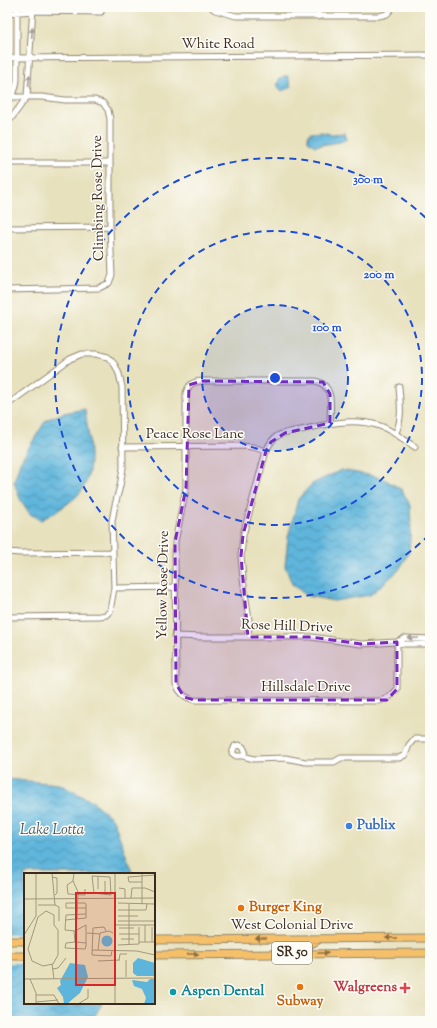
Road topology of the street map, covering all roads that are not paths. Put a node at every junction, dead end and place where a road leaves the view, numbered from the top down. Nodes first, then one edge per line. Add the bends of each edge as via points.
1 (101, 7) edge
2 (210, 7) edge
3 (318, 7) edge
4 (393, 7) edge
5 (33, 9) edge
6 (17, 10) edge
7 (7, 13) edge
8 (318, 17) junction
9 (430, 55) edge
10 (7, 58) edge
11 (16, 58) junction
12 (30, 58) junction
13 (10, 97) edge
14 (27, 97) junction
15 (7, 102) edge
16 (7, 124) edge
17 (7, 162) edge
18 (110, 162) junction
19 (110, 227) junction
20 (7, 228) edge
21 (7, 290) edge
22 (399, 387) dead end
23 (7, 405) edge
24 (330, 423) junction
25 (395, 434) junction
26 (186, 446) junction
27 (122, 447) junction
28 (415, 447) dead end
29 (266, 451) junction
30 (7, 552) edge
31 (113, 552) junction
32 (176, 587) junction
33 (114, 588) junction
34 (7, 616) edge
35 (175, 636) junction
36 (248, 637) junction
37 (430, 638) edge
38 (397, 642) junction
39 (430, 644) edge
40 (175, 678) joint
41 (430, 739) edge
42 (243, 756) dead end
43 (320, 938) junction
44 (430, 938) edge
45 (155, 940) edge
46 (7, 941) edge
47 (24, 941) edge
48 (430, 953) edge
49 (285, 954) junction
50 (155, 955) edge
51 (7, 956) edge
52 (24, 956) edge

1 - 5 street via 101,12
2 - 8 street via 236,16
3 - 8 street
4 - 8 street via 387,14 379,16
5 - 6 street
12 -> 5 street
6 - 7 street
6 - 11 street
9 - 12 street, White Road
10 - 11 street, White Road
11 - 12 street, White Road
11 - 13 street via 16,88
14 -> 12 street
13 - 14 street, Climbing Rose Drive
13 - 15 street
14 - 16 street
14 - 18 street, Climbing Rose Drive via 103,102 110,119
17 - 18 street
18 - 19 street, Climbing Rose Drive
19 - 20 street
19 - 21 street, Climbing Rose Drive via 112,275 109,283 99,288
22 - 25 street via 400,420
23 - 27 street via 70,358 82,354 108,357 115,365 122,387
24 - 25 street via 364,422
24 - 26 street, Yellow Rose Drive via 330,394 323,382 194,382 189,385 186,393
24 - 29 street via 277,436
25 - 28 street
26 - 27 street, Peace Rose Lane
26 - 29 street, Peace Rose Lane via 242,446
26 - 32 street, Yellow Rose Drive via 186,488 175,542
27 - 31 street via 123,468 112,521
29 - 36 street via 243,535 241,556 249,620
30 - 31 street
31 - 33 street
32 - 33 street
32 - 35 street, Yellow Rose Drive
33 - 34 street via 112,606 106,615
35 - 36 street, Rose Hill Drive
35 - 40 street, Yellow Rose Drive
36 - 38 street, Rose Hill Drive via 311,637 361,644
37 -> 38 street, Rose Hill Drive via 405,638
38 - 39 street, Rose Hill Drive
38 - 40 street, Hillsdale Drive via 397,689 387,700 194,700 184,697
41 - 42 street via 414,739 405,755 399,758 342,758 334,762 306,762 286,758 254,759
44 -> 43 highway, West Colonial Drive / SR 50
43 -> 45 highway, West Colonial Drive / SR 50
43 - 49 highway
46 - 47 highway
49 -> 48 highway, West Colonial Drive / SR 50
50 -> 49 highway, West Colonial Drive / SR 50
51 - 52 highway

